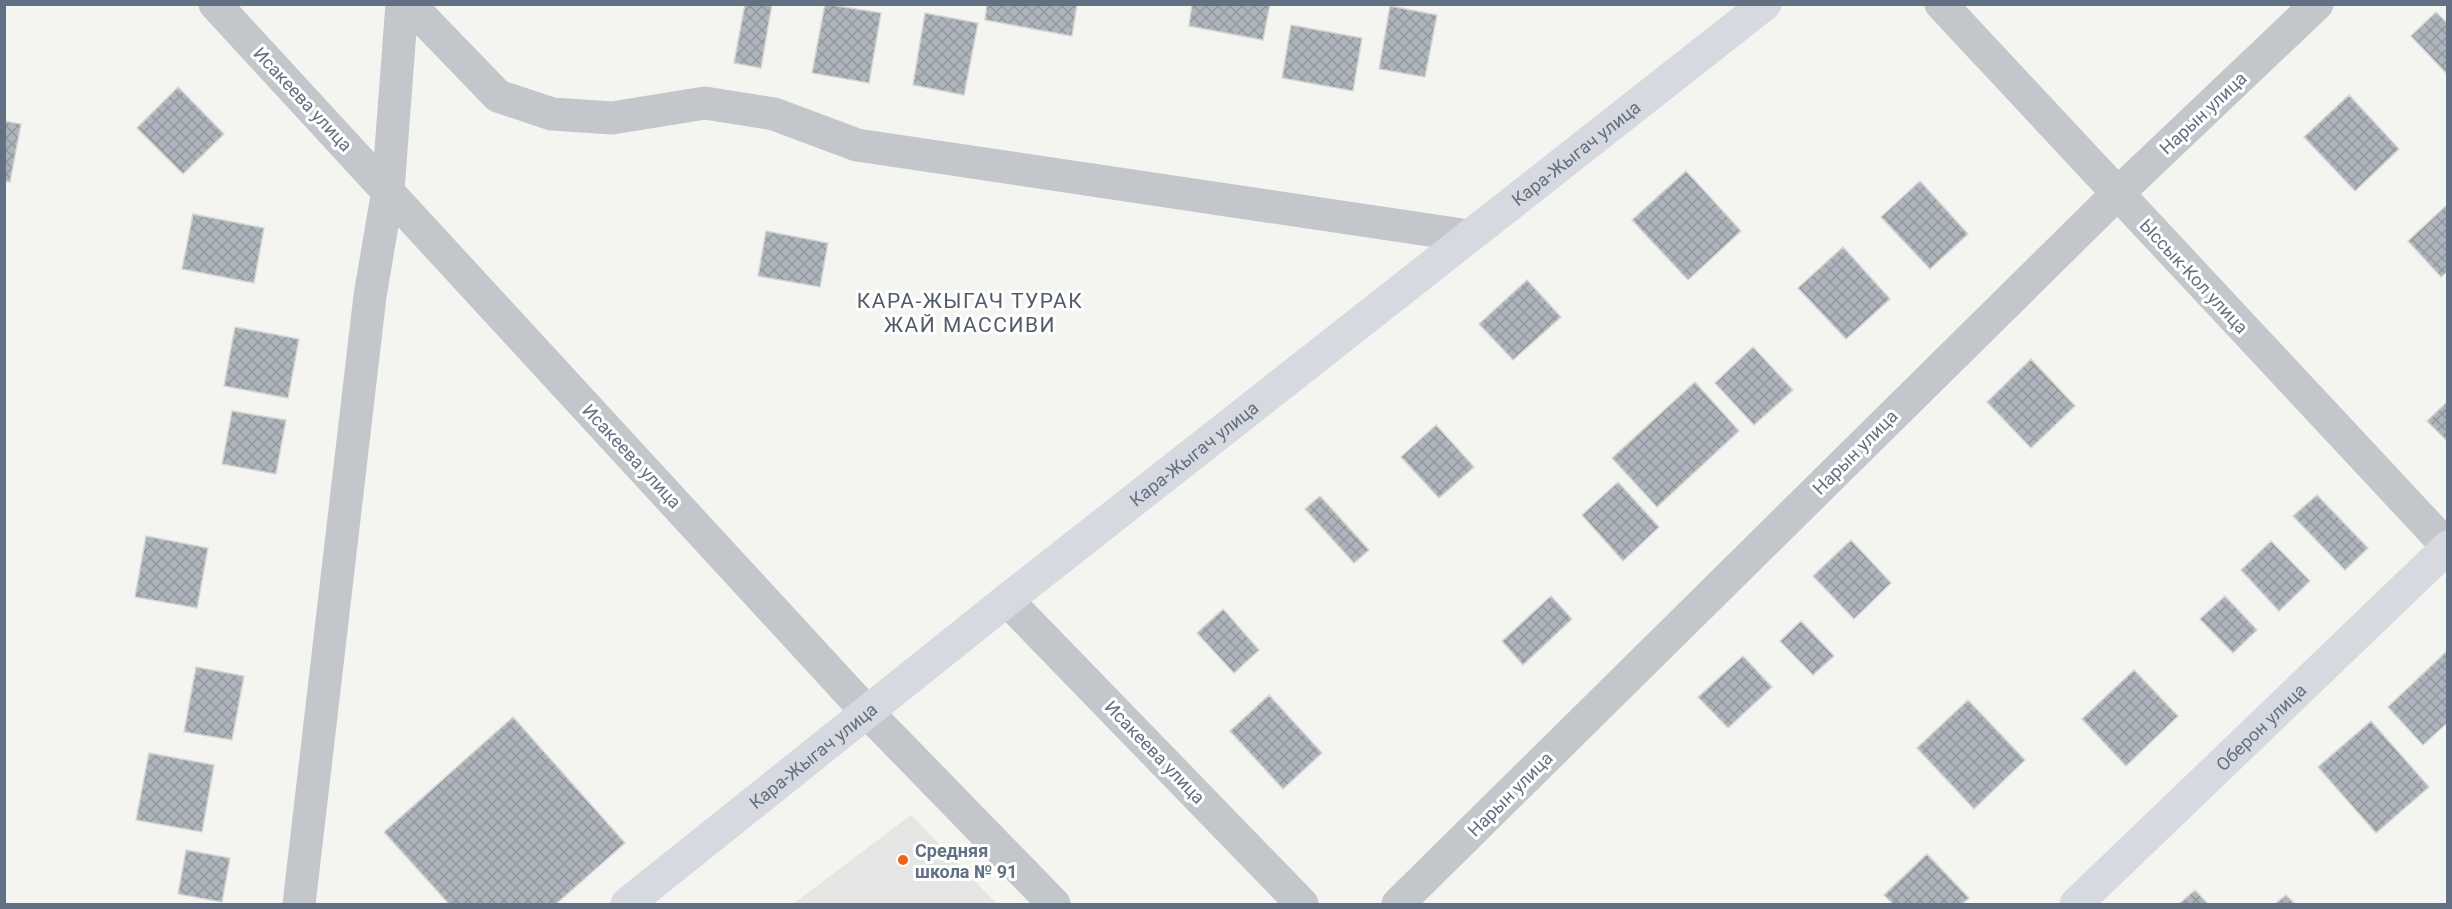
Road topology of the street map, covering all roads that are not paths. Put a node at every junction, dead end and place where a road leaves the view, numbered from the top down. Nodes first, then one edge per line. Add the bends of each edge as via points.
1 (215, 4) edge
2 (402, 4) edge
3 (409, 4) edge
4 (1765, 4) edge
5 (1941, 4) edge
6 (2317, 4) edge
7 (388, 190) junction
8 (2117, 194) junction
9 (1469, 236) junction
10 (2448, 547) edge
11 (1007, 600) junction
12 (867, 712) junction
13 (299, 904) edge
14 (627, 904) edge
15 (1054, 904) edge
16 (1302, 904) edge
17 (1398, 904) edge
18 (2076, 904) edge

1 - 7 street, Исакеева улица
2 - 7 street
3 - 9 street via 498,96 552,114 612,118 705,103 774,114 857,145
4 - 9 street, Кара-Жыгач улица
5 - 8 street, Ыссык-Кол улица
6 - 8 street, Нарын улица
7 - 12 street, Исакеева улица
7 - 13 street via 370,296
8 - 10 street, Ыссык-Кол улица
8 - 17 street, Нарын улица
9 - 11 street, Кара-Жыгач улица
10 - 18 street, Оберон улица
11 - 12 street, Кара-Жыгач улица
11 - 16 street, Исакеева улица
12 - 14 street, Кара-Жыгач улица
12 - 15 street, Исакеева улица

